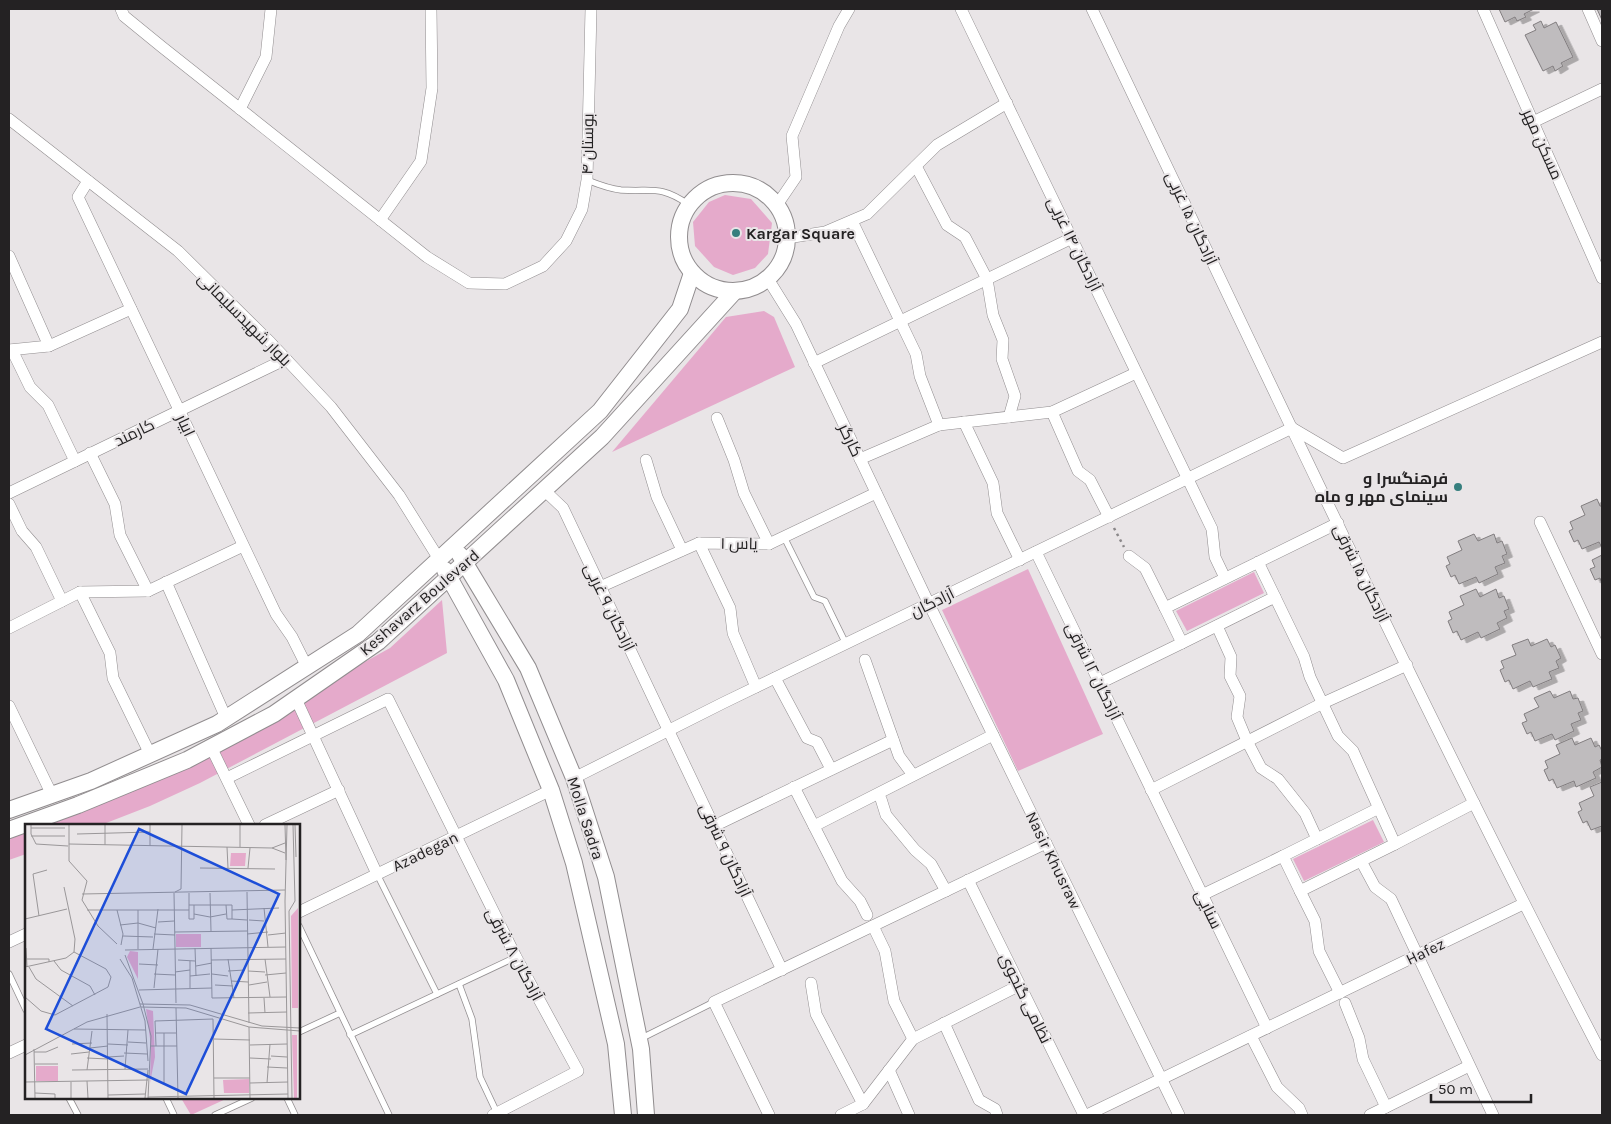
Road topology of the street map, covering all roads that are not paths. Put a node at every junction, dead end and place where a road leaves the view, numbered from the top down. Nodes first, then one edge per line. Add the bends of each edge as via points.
1 (121, 9) edge
2 (271, 9) edge
3 (431, 9) edge
4 (591, 9) edge
5 (849, 9) edge
6 (961, 9) edge
7 (1092, 9) edge
8 (1483, 9) edge
9 (1588, 9) edge
10 (1602, 41) edge
11 (1602, 89) edge
12 (1007, 102) junction
13 (240, 109) junction
14 (9, 119) edge
15 (1533, 122) junction
16 (916, 166) junction
17 (587, 180) junction
18 (88, 181) junction
19 (688, 204) junction
20 (777, 206) junction
21 (380, 220) junction
22 (852, 221) junction
23 (787, 238) junction
24 (1072, 238) junction
25 (9, 256) edge
26 (692, 273) junction
27 (1602, 278) edge
28 (768, 279) junction
29 (987, 279) junction
30 (734, 292) junction
31 (131, 309) junction
32 (901, 321) junction
33 (1602, 342) edge
34 (49, 346) junction
35 (10, 350) edge
36 (286, 359) junction
37 (814, 363) junction
38 (1136, 373) junction
39 (179, 410) junction
40 (1052, 412) junction
41 (1009, 417) junction
42 (717, 418) dead end
43 (964, 422) junction
44 (938, 425) junction
45 (1292, 428) junction
46 (90, 453) junction
47 (860, 459) junction
48 (646, 460) dead end
49 (75, 461) junction
50 (1188, 479) junction
51 (544, 490) junction
52 (9, 493) edge
53 (876, 493) junction
54 (9, 504) edge
55 (1109, 517) junction
56 (1540, 522) dead end
57 (1338, 523) junction
58 (784, 537) junction
59 (699, 543) junction
60 (769, 544) junction
61 (243, 546) junction
62 (454, 546) junction
63 (682, 550) junction
64 (1036, 552) junction
65 (1129, 556) road end
66 (439, 559) junction
67 (1020, 560) junction
68 (1258, 562) junction
69 (466, 563) junction
70 (449, 578) junction
71 (1226, 578) junction
72 (166, 582) junction
73 (600, 587) junction
74 (148, 591) junction
75 (80, 592) junction
76 (1275, 597) junction
77 (62, 601) junction
78 (929, 604) junction
79 (1165, 608) junction
80 (1216, 626) junction
81 (9, 628) edge
82 (1182, 643) junction
83 (846, 644) junction
84 (1602, 654) edge
85 (865, 660) dead end
86 (1407, 665) junction
87 (307, 667) junction
88 (775, 678) junction
89 (1100, 683) junction
90 (756, 687) junction
91 (296, 699) junction
92 (1323, 704) junction
93 (9, 706) edge
94 (226, 718) junction
95 (669, 730) junction
96 (993, 735) junction
97 (314, 736) junction
98 (893, 740) junction
99 (1247, 741) junction
100 (211, 747) junction
101 (150, 754) junction
102 (831, 769) junction
103 (913, 776) junction
104 (226, 778) junction
105 (574, 778) junction
106 (794, 787) junction
107 (339, 790) junction
108 (551, 790) junction
109 (1151, 790) junction
110 (52, 795) junction
111 (881, 799) dead end
112 (1474, 803) junction
113 (1377, 809) junction
114 (9, 810) edge
115 (25, 824) edge
116 (26, 824) edge
117 (249, 824) edge
118 (267, 824) edge
119 (714, 826) junction
120 (814, 826) junction
121 (9, 830) edge
122 (454, 836) junction
123 (1317, 839) junction
124 (1046, 843) junction
125 (1394, 844) junction
126 (1283, 856) junction
127 (1361, 860) junction
128 (377, 874) junction
129 (968, 880) junction
130 (946, 891) junction
131 (1300, 891) junction
132 (1202, 895) junction
133 (1523, 904) junction
134 (300, 912) edge
135 (867, 915) dead end
136 (874, 926) junction
137 (300, 928) edge
138 (25, 934) edge
139 (9, 942) edge
140 (1417, 955) junction
141 (516, 958) junction
142 (782, 970) junction
143 (9, 974) edge
144 (811, 983) dead end
145 (459, 984) junction
146 (1020, 985) junction
147 (437, 994) junction
148 (1343, 998) junction
149 (714, 1002) junction
150 (25, 1008) edge
151 (340, 1012) junction
152 (944, 1023) junction
153 (1267, 1028) junction
154 (300, 1032) edge
155 (350, 1035) junction
156 (1251, 1036) junction
157 (639, 1039) junction
158 (913, 1039) junction
159 (25, 1045) edge
160 (9, 1053) edge
161 (1602, 1055) edge
162 (1469, 1066) junction
163 (889, 1070) junction
164 (1161, 1079) junction
165 (70, 1099) edge
166 (166, 1099) edge
167 (250, 1099) edge
168 (287, 1099) edge
169 (862, 1104) junction
170 (1386, 1107) junction
171 (495, 1114) edge
172 (78, 1115) edge
173 (174, 1115) edge
174 (217, 1115) edge
175 (295, 1115) edge
176 (389, 1115) edge
177 (622, 1115) edge
178 (646, 1115) edge
179 (769, 1115) edge
180 (841, 1115) edge
181 (908, 1115) edge
182 (997, 1115) edge
183 (1085, 1115) edge
184 (1179, 1115) edge
185 (1302, 1115) edge
186 (1370, 1115) edge
187 (1493, 1115) edge

1 - 13 street via 124,16
2 - 13 street via 266,56
3 - 21 street via 432,88 421,161
4 - 17 street, بوستان ۴
5 - 20 street via 792,136 796,178
6 - 12 street, آزادگان ۱۴ غربی
7 - 45 street, آزادگان ۱۵ غربی
8 - 15 street, مسکن مهر
9 - 10 street
11 - 15 street
12 - 16 street via 937,145
12 - 24 street, آزادگان ۱۴ غربی
13 - 21 street
14 - 18 street, بلوار شهیدسلیمانی
15 - 27 street, مسکن مهر
16 - 22 street via 867,214
16 - 29 street via 947,224 965,237
17 - 19 lane via 619,190 670,192
17 - 21 street, بوستان ۴ via 582,209 566,241 543,266 505,284 469,283 427,257
18 - 31 street, ابیار via 78,198
18 - 36 street, بلوار شهیدسلیمانی via 178,251
19 - 20 main road via 702,191 718,183 737,182 755,186 770,196
19 - 26 main road via 680,221 678,240 682,258
20 - 23 main road via 782,211
22 - 23 street via 824,232
22 - 32 street
23 - 28 main road via 780,265
24 - 29 street
24 - 38 street, آزادگان ۱۴ غربی
25 - 34 street
26 - 30 main road via 712,286
26 - 62 main road, Keshavarz Boulevard via 680,309 600,411
28 - 30 main road via 752,288
28 - 37 street, کارگر via 796,324
29 - 32 street
29 - 41 street via 992,315 1003,340 1002,359 1015,396
30 - 51 main road, Keshavarz Boulevard via 602,437
31 - 34 street
31 - 39 street, ابیار
32 - 37 street
32 - 44 street via 916,354 920,376
33 - 45 street via 1343,458
34 - 35 street
35 - 49 street via 30,386 48,405
36 - 39 street, کارمند
36 - 66 street, بلوار شهیدسلیمانی via 330,407 393,488
37 - 47 street, کارگر
38 - 40 street
38 - 50 street, آزادگان ۱۴ غربی
39 - 46 street, کارمند
39 - 61 street, ابیار
40 - 41 street
40 - 55 street via 1078,471 1090,480
41 - 43 street
42 - 60 street via 744,494
43 - 44 street
43 - 67 street via 993,483 997,513
44 - 47 street
45 - 50 street, آزادگان
45 - 57 street, آزادگان ۱۵ شرقی
46 - 49 street, کارمند
46 - 74 street via 115,504 120,535
47 - 53 street, کارگر
48 - 63 street via 657,497
49 - 52 street, کارمند
50 - 55 street, آزادگان
50 - 71 street, آزادگان ۱۴ غربی via 1212,529 1215,557
51 - 69 main road, Keshavarz Boulevard
51 - 73 street, آزادگان ۹ غربی via 563,508
53 - 58 street, یاس ۱
53 - 78 street, کارگر
54 - 77 street via 22,530 36,547
55 - 64 street, آزادگان
56 - 84 street
57 - 68 street
57 - 86 street, آزادگان ۱۵ شرقی
58 - 60 street, یاس ۱
58 - 83 lane via 814,597 825,601
59 - 60 street, یاس ۱
59 - 63 street, یاس ۱
59 - 90 street via 730,608 733,633
61 - 72 street
61 - 87 street, ابیار via 276,614
62 - 66 main road, Keshavarz Boulevard
62 - 69 main road, Molla Sadra
63 - 73 street, یاس ۱
64 - 67 street, آزادگان
64 - 89 street, آزادگان ۱۲ شرقی
65 - 79 street via 1144,568
66 - 70 main road, Molla Sadra
66 - 87 main road, Keshavarz Boulevard via 358,634
67 - 78 street, آزادگان
68 - 71 street
68 - 76 street
69 - 70 main road, Keshavarz Boulevard
69 - 105 main road, Molla Sadra via 528,668
70 - 91 main road, Keshavarz Boulevard via 378,642
70 - 108 main road, Molla Sadra via 506,680
71 - 79 street
72 - 74 street
72 - 94 street
73 - 95 street, آزادگان ۹ غربی
74 - 75 street
75 - 77 street
75 - 101 street via 110,653 113,678
76 - 80 street
76 - 92 street
77 - 81 street
78 - 83 street, آزادگان
78 - 96 street, Nasir Khusraw
79 - 82 street
80 - 82 street
80 - 99 street via 1231,657 1230,676 1240,696 1237,717
82 - 89 street
83 - 88 street, آزادگان
85 - 98 street
86 - 92 street
86 - 112 street
87 - 94 main road, Keshavarz Boulevard
88 - 90 street, آزادگان
88 - 102 street via 807,738 817,742
89 - 109 street, آزادگان ۱۲ شرقی
90 - 95 street, آزادگان
91 - 97 street
91 - 100 main road, Keshavarz Boulevard
92 - 99 street
92 - 113 street via 1338,736 1353,751
93 - 110 street
94 - 101 main road, Keshavarz Boulevard
95 - 105 street, آزادگان
95 - 119 street, آزادگان ۹ شرقی
96 - 103 street
96 - 124 street, Nasir Khusraw
97 - 104 street
97 - 107 street
97 - 122 street, آزادگان ۸ شرقی via 388,699
98 - 102 street
98 - 103 street via 899,756
99 - 109 street
99 - 123 street via 1261,768 1278,779 1305,813
100 - 104 street
100 - 116 main road, Keshavarz Boulevard via 78,806
101 - 110 main road, Keshavarz Boulevard
102 - 106 street
103 - 120 street
104 - 117 street
105 - 157 main road, Molla Sadra via 606,877
106 - 119 street
106 - 120 street
107 - 118 street
107 - 128 street
108 - 122 street, Azadegan
108 - 177 main road, Molla Sadra via 574,863 616,1044
109 - 132 street, سنایی
110 - 114 main road, Keshavarz Boulevard
111 - 130 street via 886,815 914,850 931,864
112 - 125 street
112 - 133 street
113 - 123 street
113 - 125 street
115 - 121 main road, Keshavarz Boulevard
119 - 142 street, آزادگان ۹ شرقی
120 - 135 street via 842,881 860,901
122 - 128 street, Azadegan
122 - 141 street, آزادگان ۸ شرقی
123 - 126 street
124 - 129 street
124 - 164 street, Nasir Khusraw
125 - 127 street
126 - 131 street
126 - 132 street
127 - 131 street
127 - 140 street via 1375,887 1391,899
128 - 134 street, Azadegan
128 - 147 lane
129 - 130 street
129 - 146 street, نظامی گنجوی
130 - 136 street
131 - 148 street via 1315,921 1319,951
132 - 153 street, سنایی
133 - 140 street, Hafez
133 - 161 street
136 - 142 street
136 - 158 street via 885,951 894,1001
137 - 151 lane
138 - 139 street
140 - 148 street, Hafez
140 - 162 street
141 - 145 lane
141 - 171 street, آزادگان ۸ شرقی via 578,1071
142 - 149 street
143 - 150 lane
144 - 169 street via 816,1014
145 - 147 lane
145 - 171 lane via 472,1019 480,1077
146 - 152 street
146 - 183 street, نظامی گنجوی
147 - 155 lane
148 - 153 street, Hafez
148 - 170 street via 1359,1038 1363,1059
149 - 157 lane
149 - 179 street
151 - 154 lane
151 - 155 lane
152 - 158 street
152 - 182 street via 979,1100 995,1109
153 - 156 street, Hafez
155 - 176 lane
156 - 164 street, Hafez
156 - 185 street via 1277,1087
157 - 178 main road, Molla Sadra
158 - 163 street
159 - 160 street
162 - 170 street
162 - 187 street
163 - 169 street
163 - 181 street
164 - 183 street, Hafez
164 - 184 street, Nasir Khusraw
165 - 172 lane
166 - 173 lane
167 - 174 lane
168 - 175 lane
169 - 180 street
170 - 186 street

